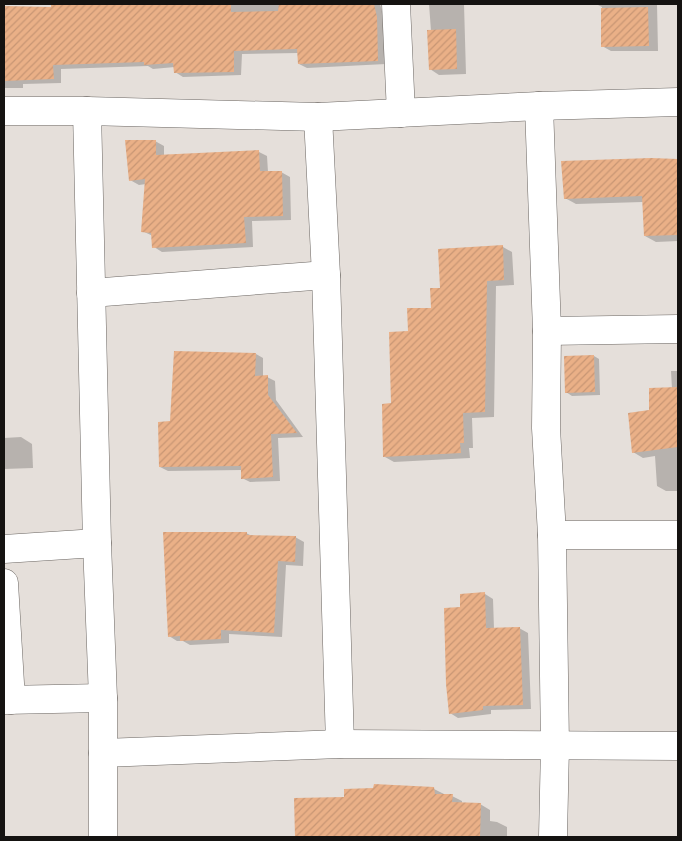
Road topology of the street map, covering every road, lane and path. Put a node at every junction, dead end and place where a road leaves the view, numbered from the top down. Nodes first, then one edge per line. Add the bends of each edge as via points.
1 (396, 4) edge
2 (678, 102) edge
3 (539, 106) junction
4 (4, 111) edge
5 (87, 111) junction
6 (401, 113) junction
7 (318, 117) junction
8 (326, 275) junction
9 (92, 293) junction
10 (678, 329) edge
11 (547, 331) junction
12 (678, 534) edge
13 (552, 536) junction
14 (97, 543) junction
15 (4, 549) edge
16 (4, 583) edge
17 (103, 698) junction
18 (7, 700) edge
19 (340, 744) junction
20 (555, 746) junction
21 (678, 746) edge
22 (103, 753) junction
23 (103, 837) edge
24 (553, 837) edge

1 - 6 street
2 - 3 street
3 - 6 street
3 - 11 street
4 - 5 street
5 - 7 street
5 - 9 street
6 - 7 street
7 - 8 street
8 - 9 street
8 - 19 street
9 - 14 street
10 - 11 street
11 - 13 street via 546,428
12 - 13 street
13 - 20 street
14 - 15 street
14 - 17 street
16 - 18 street
17 - 18 street
17 - 22 street
19 - 20 street
19 - 22 street
20 - 21 street
20 - 24 street
22 - 23 street

